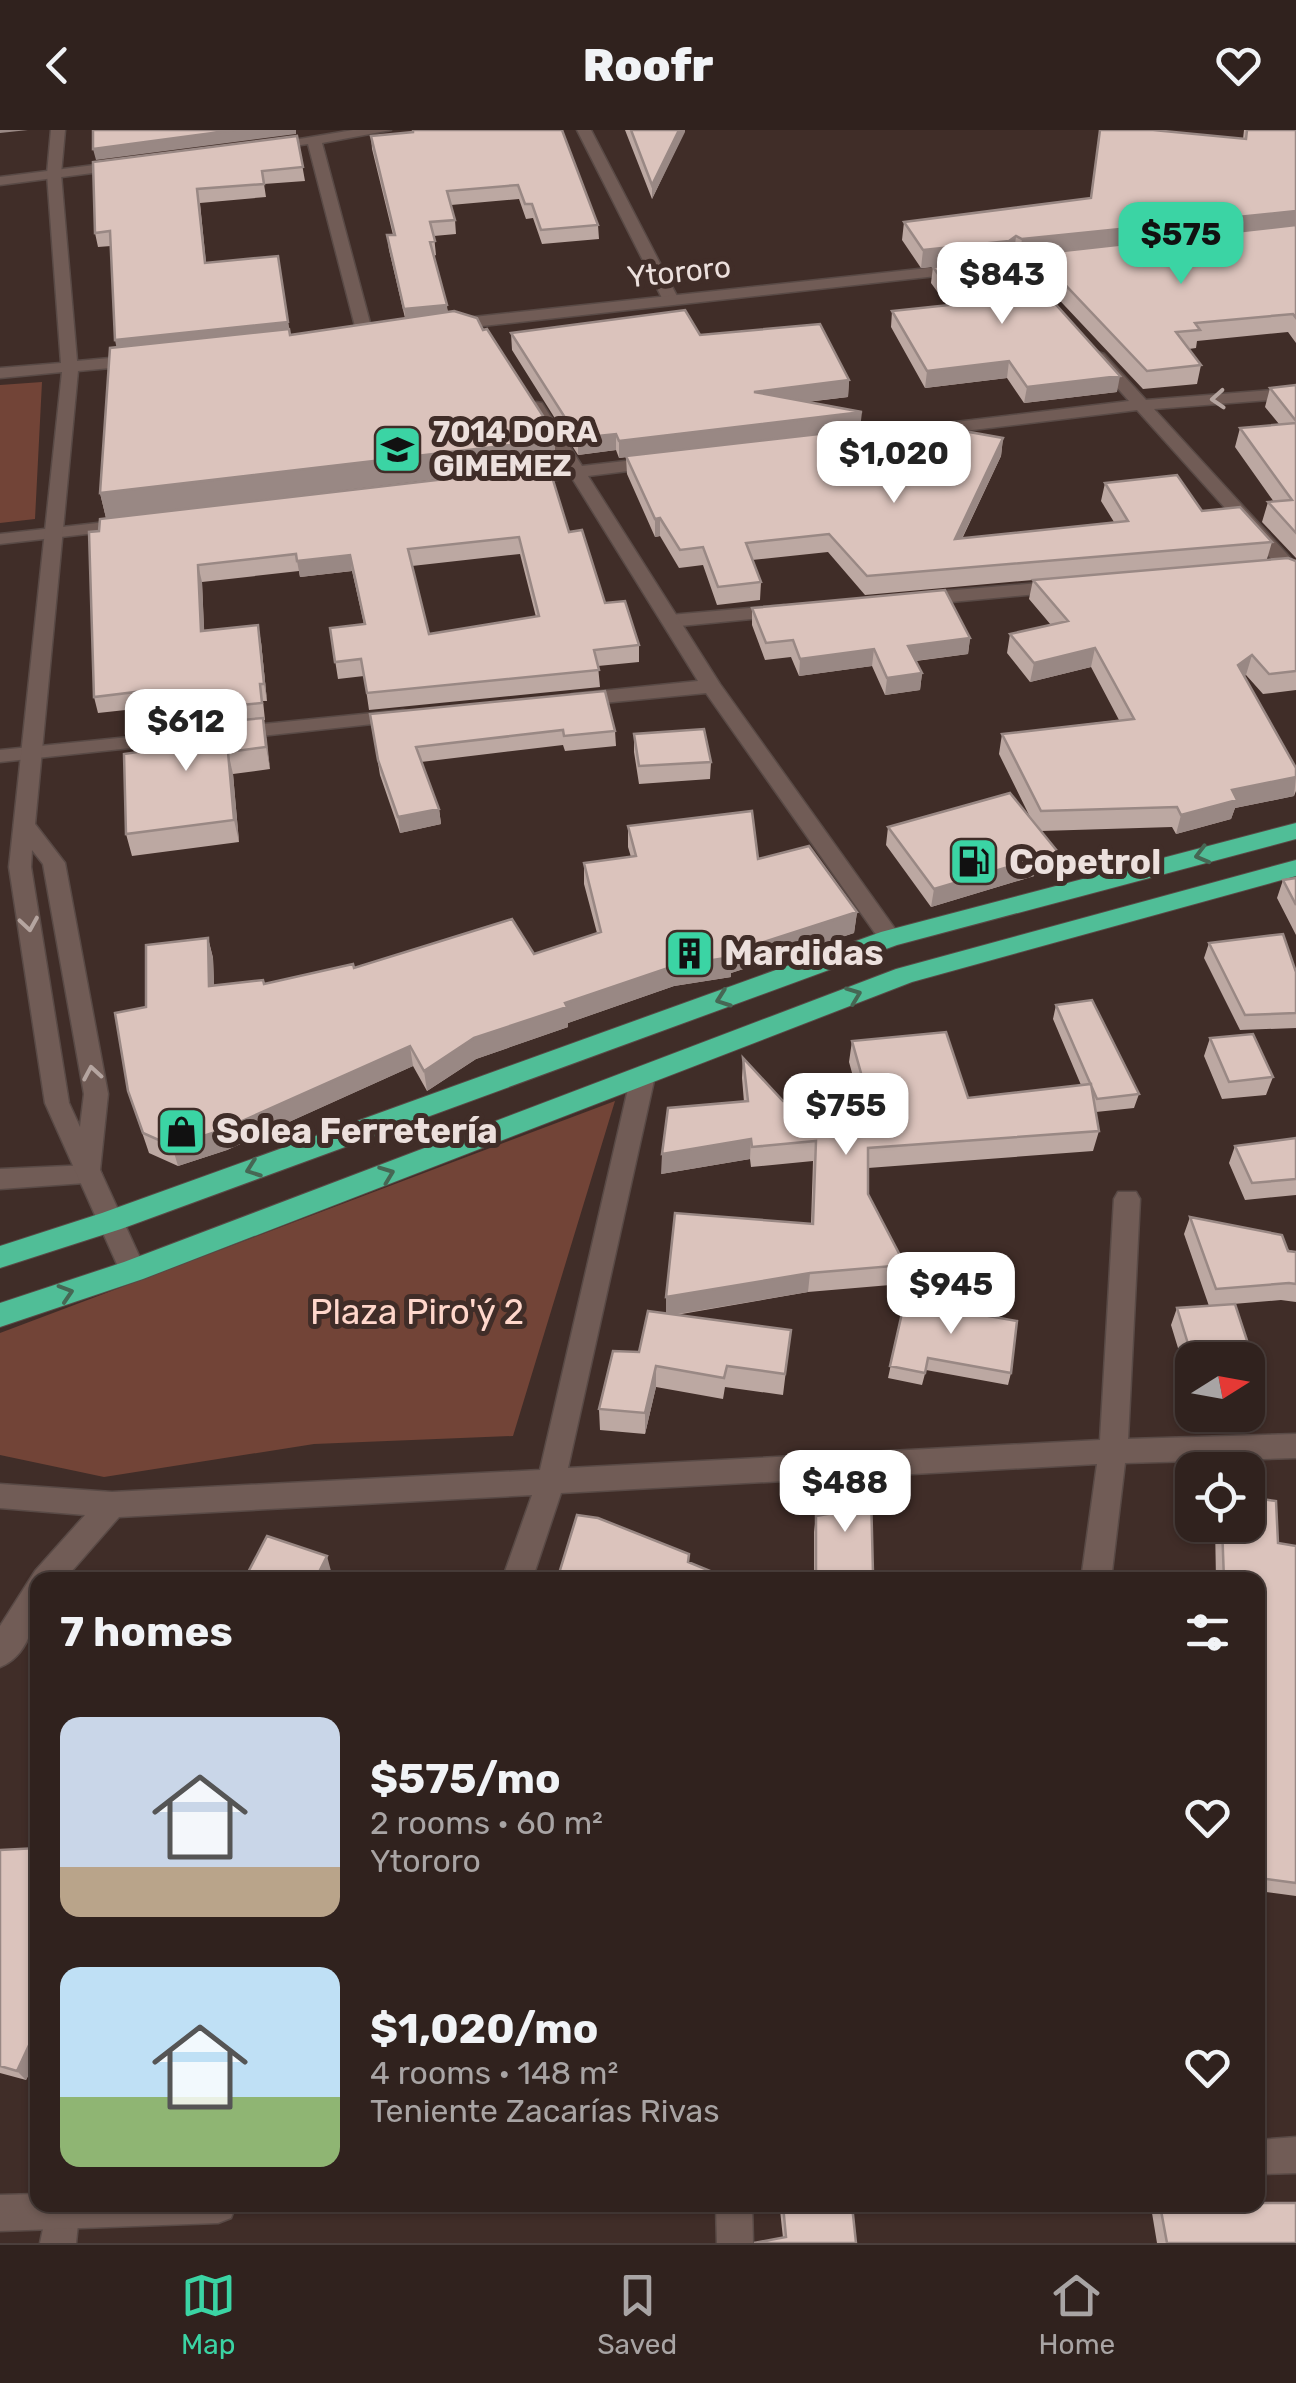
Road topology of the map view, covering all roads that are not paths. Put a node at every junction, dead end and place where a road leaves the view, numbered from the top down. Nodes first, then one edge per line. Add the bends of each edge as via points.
1 (58, 130) edge
2 (384, 130) edge
3 (584, 130) edge
4 (314, 140) junction
5 (240, 150) edge
6 (147, 162) edge
7 (54, 174) junction
8 (0, 181) edge
9 (1090, 256) edge
10 (1015, 263) junction
11 (1028, 277) edge
12 (671, 300) junction
13 (424, 328) edge
14 (384, 332) edge
15 (364, 334) junction
16 (345, 336) edge
17 (1090, 348) edge
18 (168, 357) edge
19 (70, 368) junction
20 (0, 373) edge
21 (524, 389) edge
22 (1296, 392) edge
23 (1140, 404) junction
24 (849, 440) edge
25 (674, 461) edge
26 (577, 472) junction
27 (500, 482) edge
28 (151, 522) edge
29 (54, 533) junction
30 (0, 540) edge
31 (1285, 571) edge
32 (1077, 586) edge
33 (902, 601) edge
34 (806, 609) edge
35 (670, 621) junction
36 (712, 686) junction
37 (556, 701) edge
38 (420, 714) edge
39 (32, 752) junction
40 (0, 756) edge
41 (26, 827) junction
42 (1296, 830) edge
43 (1296, 868) edge
44 (890, 938) junction
45 (643, 1076) junction
46 (89, 1172) junction
47 (0, 1179) edge
48 (1128, 1198) dead end
49 (111, 1220) junction
50 (0, 1256) edge
51 (132, 1271) junction
52 (0, 1315) edge
53 (1296, 1446) edge
54 (1113, 1450) junction
55 (551, 1481) junction
56 (0, 1496) edge
57 (112, 1505) junction
58 (52, 1572) edge
59 (520, 1572) edge
60 (1097, 1572) edge
61 (30, 1605) edge
62 (0, 1653) edge
63 (1296, 2155) edge
64 (1265, 2157) edge
65 (168, 2212) edge
66 (734, 2212) edge
67 (0, 2213) edge
68 (61, 2227) edge
69 (735, 2243) edge

1 - 7 street
2 - 4 street
3 - 12 street
4 - 5 street
4 - 15 street
6 - 7 street
7 - 8 street
7 - 19 street
9 - 10 street, Ytororo
10 - 11 street
10 - 12 street, Ytororo
12 - 13 street, Ytororo via 488,330
14 - 15 street
15 - 16 street
17 - 23 street
18 - 19 street
19 - 20 street
19 - 29 street
21 - 26 street
22 -> 23 street
23 - 24 street
23 - 31 street
25 - 26 street
26 - 27 street
26 - 35 street
28 - 29 street
29 - 30 street
29 - 39 street
32 - 33 street
34 - 35 street
35 - 36 street
36 - 37 street
36 - 44 street
38 - 39 street
39 - 40 street
39 - 41 street
41 -> 46 street via 20,867 56,1104
46 -> 41 street via 96,1094 54,863
42 -> 44 highway
45 -> 43 highway via 906,975
44 -> 49 highway
51 -> 45 highway
45 - 55 street
46 - 47 street
46 - 49 street
48 - 54 street
49 - 50 highway
49 - 51 street
52 -> 51 highway
53 - 54 street
54 - 55 street
54 - 60 street
55 - 57 street
55 - 59 street
56 - 57 street
57 - 58 street
61 - 62 street
63 - 64 street
65 - 68 street
66 - 69 street
67 - 68 street

